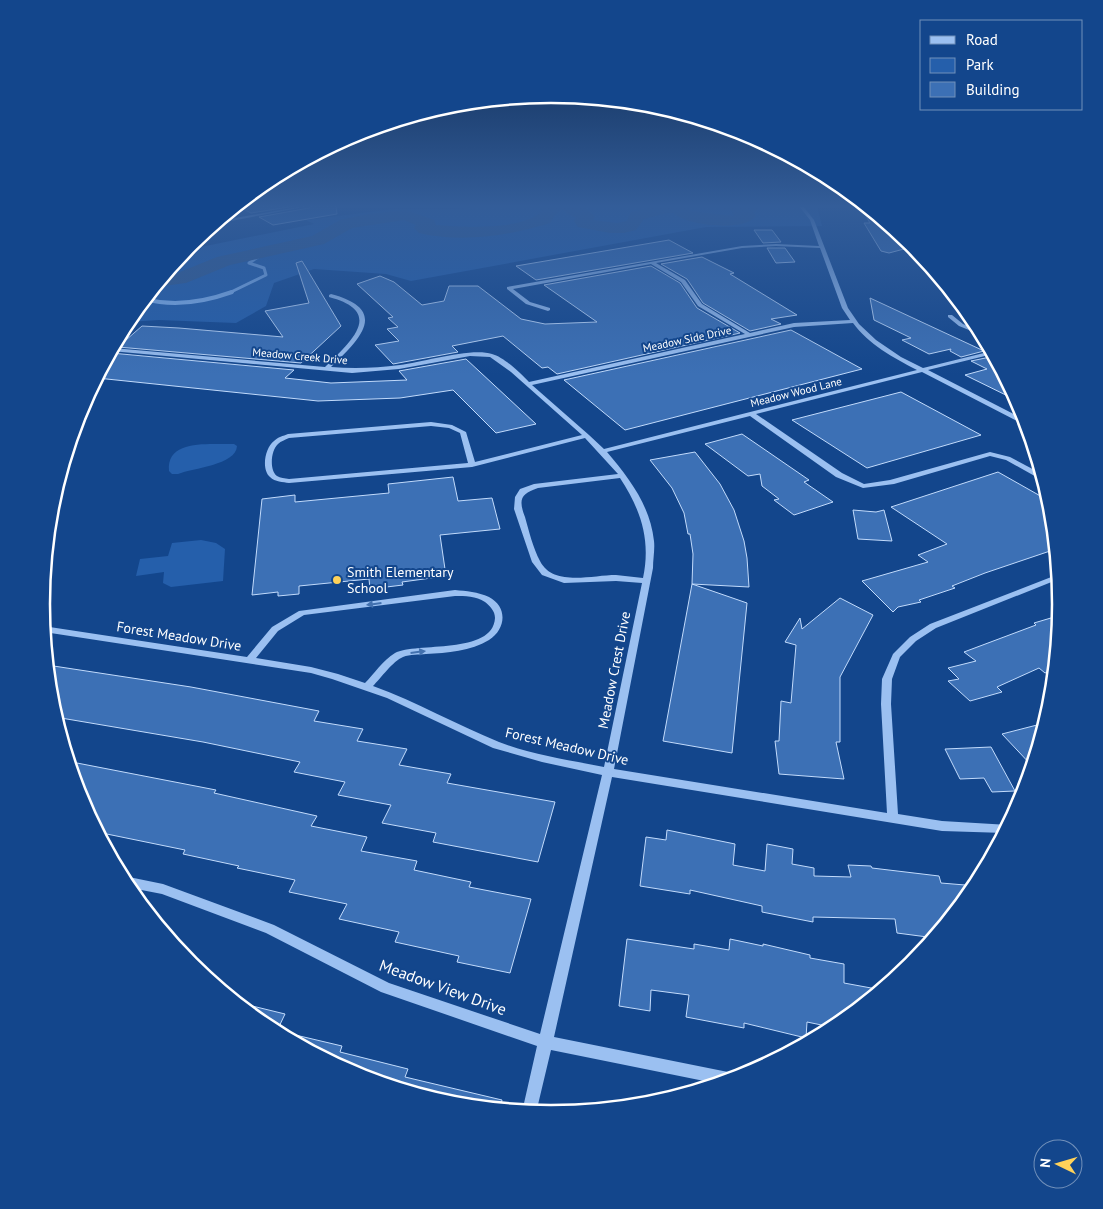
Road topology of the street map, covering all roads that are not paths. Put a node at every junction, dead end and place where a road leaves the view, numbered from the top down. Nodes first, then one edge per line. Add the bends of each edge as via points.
1 (655, 262) edge
2 (826, 262) edge
3 (652, 263) junction
4 (331, 296) dead end
5 (548, 309) dead end
6 (950, 316) dead end
7 (853, 321) junction
8 (969, 328) edge
9 (750, 335) junction
10 (119, 351) edge
11 (485, 354) joint
12 (986, 354) edge
13 (326, 369) junction
14 (923, 370) junction
15 (527, 384) junction
16 (752, 414) junction
17 (1017, 419) edge
18 (587, 436) junction
19 (604, 452) junction
20 (472, 465) junction
21 (1035, 473) edge
22 (623, 475) junction
23 (1052, 579) edge
24 (646, 581) junction
25 (51, 629) edge
26 (249, 661) junction
27 (366, 688) junction
28 (608, 772) junction
29 (894, 818) junction
30 (999, 830) edge
31 (135, 883) edge
32 (545, 1042) junction
33 (718, 1077) edge
34 (531, 1105) edge

1 - 3 street
2 - 7 street
3 - 5 street via 509,288 528,303
3 - 9 street via 683,281 703,308
4 - 13 street via 352,303 364,323 359,334
6 - 8 street
7 - 9 street, Meadow Side Drive via 802,324
7 - 14 street via 882,346
9 - 15 street, Meadow Side Drive
10 - 13 street, Meadow Creek Drive
11 - 13 street, Meadow Creek Drive via 387,369
11 - 15 street, Meadow Crest Drive via 498,359
12 - 14 street, Meadow Wood Lane
14 - 16 street, Meadow Wood Lane
14 - 17 street
15 - 18 street, Meadow Crest Drive
16 - 19 street, Meadow Wood Lane
16 - 21 street via 839,474 863,486 891,482 990,454 1008,458
18 - 19 street, Meadow Crest Drive
18 - 20 street
19 - 22 street, Meadow Crest Drive
20 - 20 street via 290,481 274,477 269,468 272,446 288,436 431,424 450,426 463,432
22 - 24 street, Meadow Crest Drive via 639,502 648,529 651,555
22 - 24 street via 537,486 523,491 518,497 518,509 536,562 545,573 564,580 616,578
23 - 29 street via 933,626 913,638 896,656 887,678 886,704
24 - 28 street, Meadow Crest Drive
25 - 26 street, Forest Meadow Drive
26 - 27 street, Forest Meadow Drive via 336,676
27 -> 26 street via 399,654 470,645 483,640 498,626 500,617 497,609 480,597 455,593 302,613 275,629
27 - 28 street, Forest Meadow Drive via 497,745
28 - 29 street, Forest Meadow Drive
28 - 32 street, Meadow Crest Drive
29 - 30 street, Forest Meadow Drive via 942,826
31 - 32 street, Meadow View Drive via 163,889 270,928 386,988
32 - 33 street, Meadow View Drive
32 - 34 street, Meadow Crest Drive

